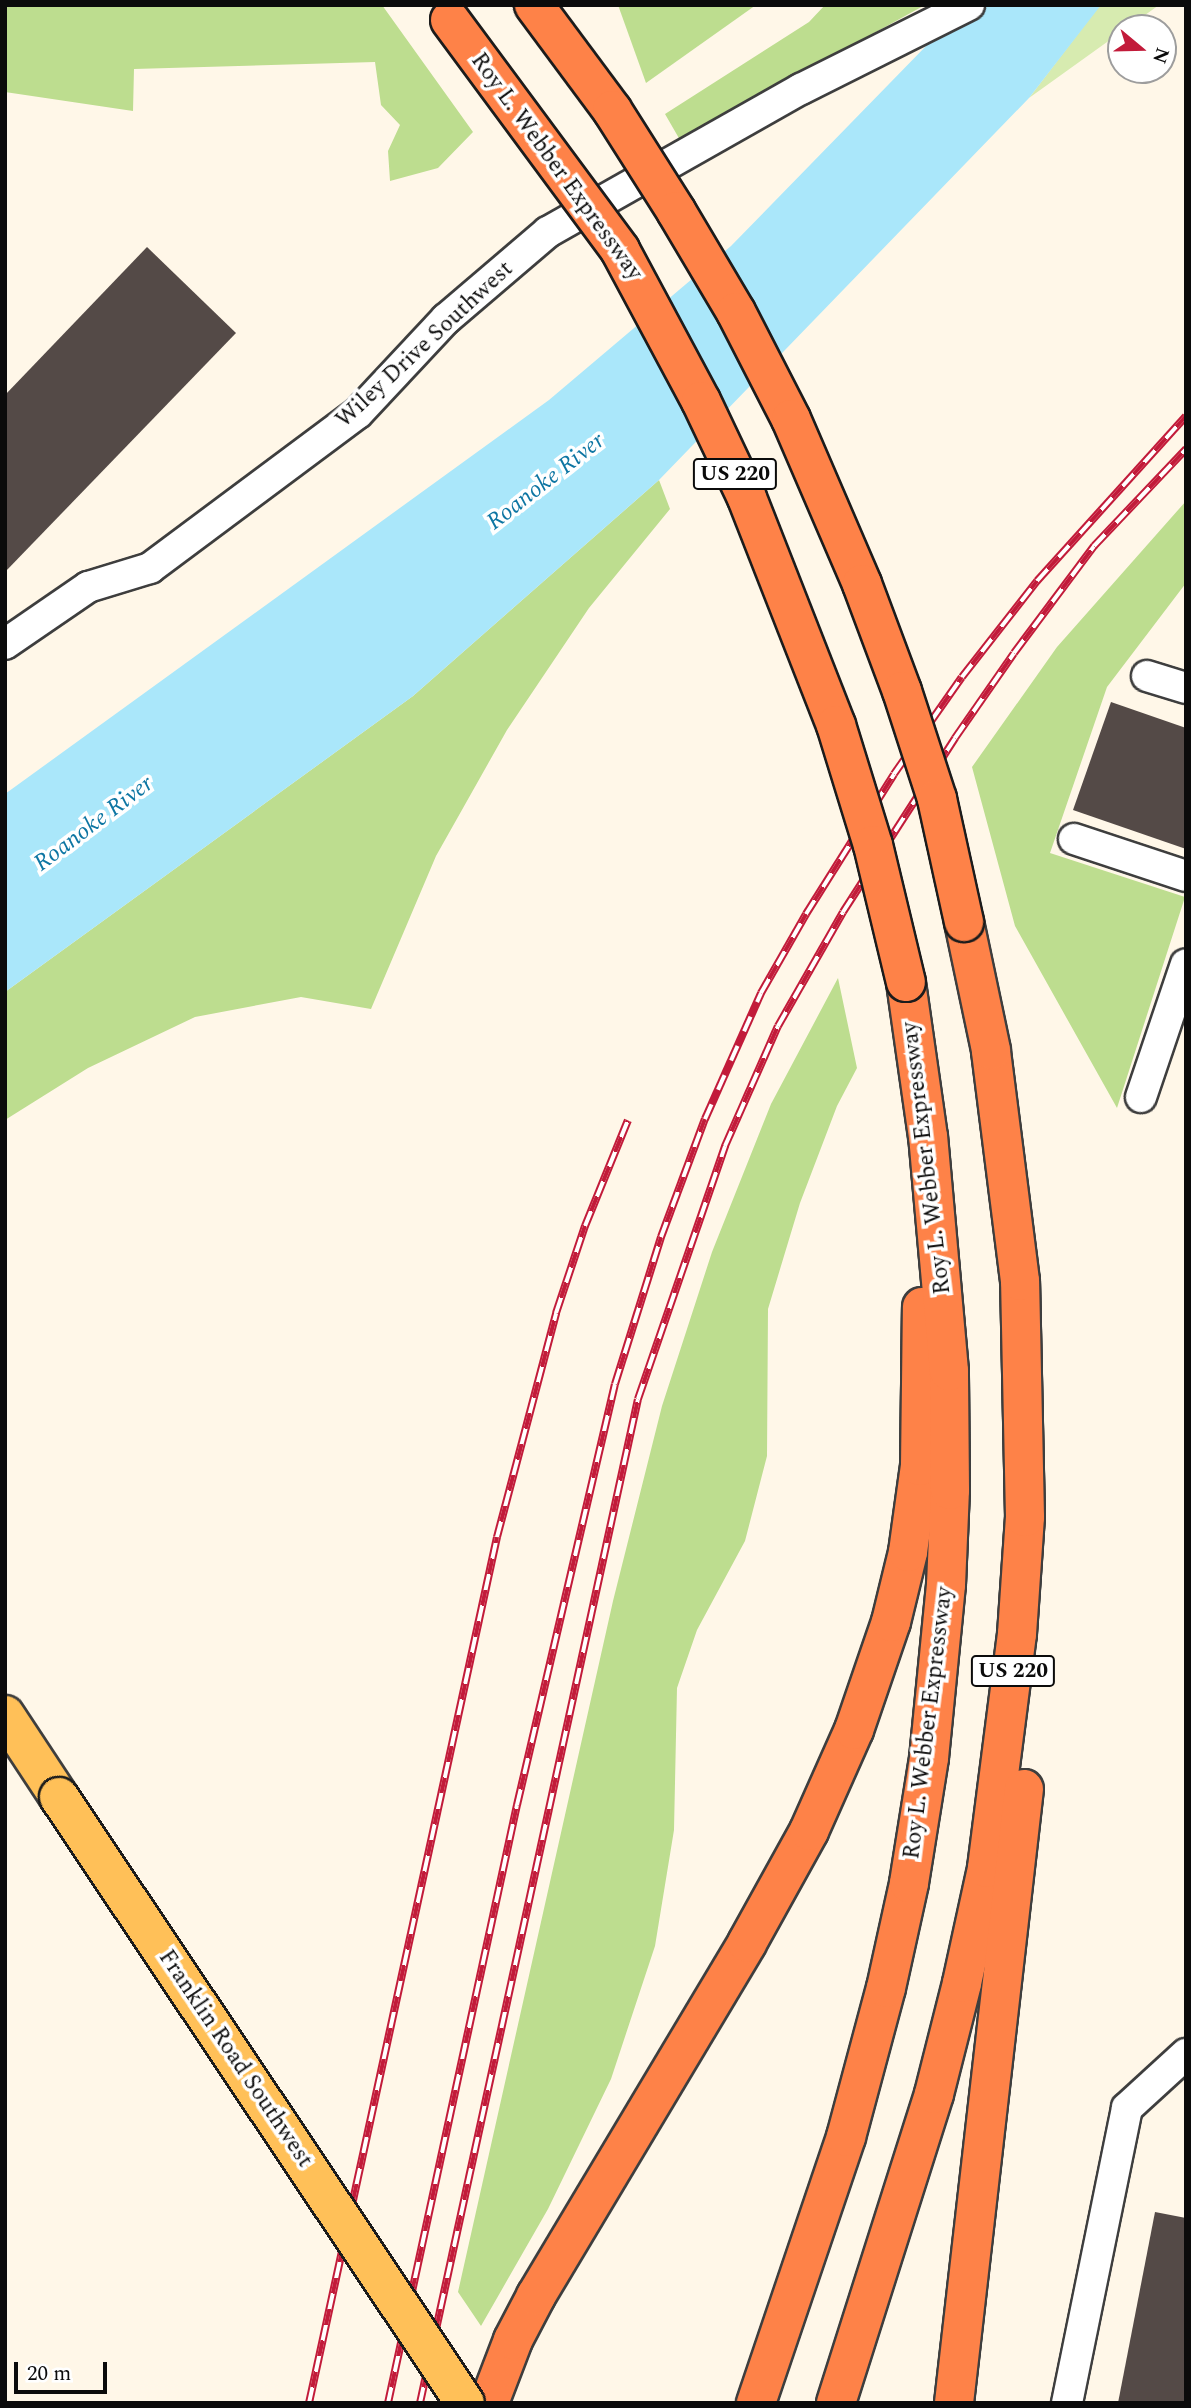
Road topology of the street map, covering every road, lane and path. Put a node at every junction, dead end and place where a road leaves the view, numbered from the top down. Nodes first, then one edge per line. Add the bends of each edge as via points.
1 (534, 5) edge
2 (969, 5) edge
3 (444, 13) edge
4 (5, 644) edge
5 (1147, 676) dead end
6 (1186, 688) edge
7 (1074, 839) dead end
8 (1186, 876) edge
9 (1186, 964) edge
10 (1141, 1097) dead end
11 (928, 1137) junction
12 (1025, 1517) junction
13 (5, 1715) edge
14 (1186, 2054) edge
15 (466, 2403) edge
16 (489, 2403) edge
17 (756, 2403) edge
18 (836, 2403) edge
19 (954, 2403) edge
20 (1067, 2403) edge

1 - 12 highway, US 220, bridge via 612,110 736,312 791,419 902,691 937,799 991,1050 1020,1281
2 - 4 street, Wiley Drive Southwest via 802,89 548,232 446,319 358,414 150,568 88,587
3 - 11 highway, Roy L. Webber Expressway / US 220, bridge via 620,250 747,498 836,725 873,845 906,982
5 - 6 street
7 - 8 street
9 - 10 street
11 - 16 highway via 920,1466 908,1552 891,1622 854,1730 809,1831 753,1932 536,2295
11 - 17 highway, Roy L. Webber Expressway / US 220 via 949,1371 950,1477 946,1585 929,1758 886,1988 846,2137
12 - 18 highway, US 220 via 1014,1661 984,1880 934,2094
12 - 19 highway via 1031,1654 1027,1760
13 - 15 main road, Franklin Road Southwest, bridge
14 - 20 street via 1127,2108

